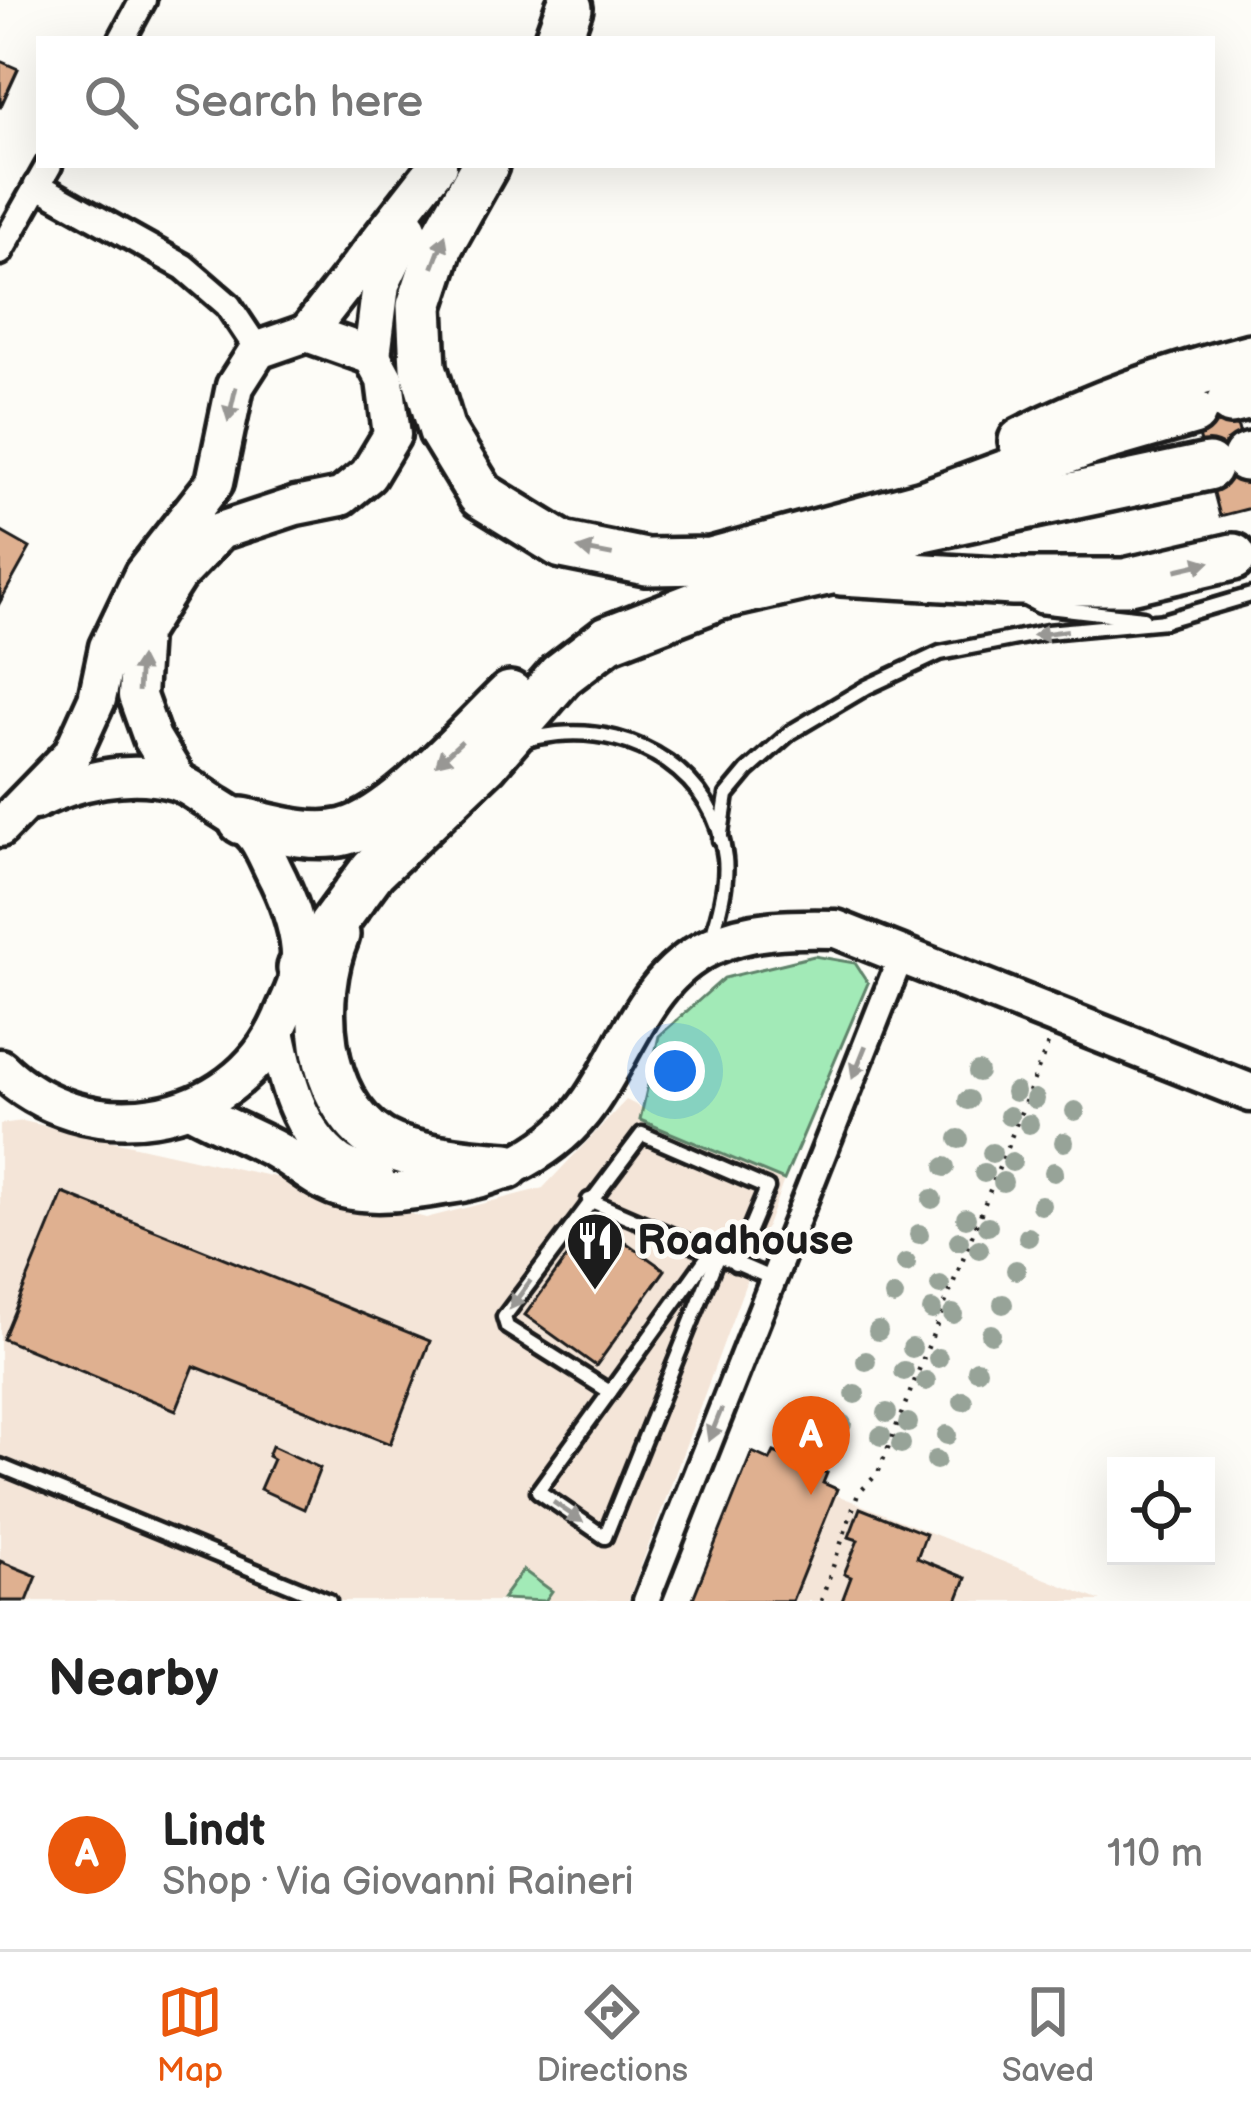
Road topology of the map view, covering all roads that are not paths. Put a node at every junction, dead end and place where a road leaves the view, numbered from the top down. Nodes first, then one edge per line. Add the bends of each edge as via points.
1 (142, 0) edge
2 (124, 36) edge
3 (436, 168) edge
4 (437, 168) edge
5 (483, 168) edge
6 (43, 175) edge
7 (0, 252) edge
8 (307, 334) junction
9 (258, 350) junction
10 (372, 356) junction
11 (1251, 357) edge
12 (1225, 403) edge
13 (1235, 460) edge
14 (923, 503) junction
15 (711, 561) junction
16 (826, 572) junction
17 (989, 580) junction
18 (1246, 586) edge
19 (1166, 621) junction
20 (485, 764) junction
21 (178, 781) junction
22 (7, 819) edge
23 (242, 821) junction
24 (720, 840) junction
25 (350, 902) junction
26 (709, 947) junction
27 (902, 954) junction
28 (301, 968) junction
29 (276, 1031) junction
30 (7, 1082) edge
31 (1251, 1093) edge
32 (190, 1108) junction
33 (507, 1166) junction
34 (400, 1192) junction
35 (589, 1200) junction
36 (714, 1254) junction
37 (736, 1264) junction
38 (773, 1279) junction
39 (610, 1392) junction
40 (0, 1466) edge
41 (328, 1601) edge
42 (646, 1601) edge

1 - 2 street
3 - 8 street
4 - 10 street via 381,284
15 -> 5 highway via 646,562 562,545 481,495 442,431 423,367 420,306 440,245
6 - 7 street
6 - 9 street via 184,267 228,305
8 - 9 street
8 - 10 street
9 -> 22 street via 235,386 215,482 142,574 72,754
21 -> 10 street via 137,696 141,633 177,576 220,531 341,497 368,476 392,435 386,380
11 - 14 highway via 1088,407
12 - 14 highway
13 - 16 highway via 919,530
14 - 15 highway
15 -> 23 highway via 570,639 380,818 342,833
16 - 17 highway
16 - 20 highway via 717,597 608,639 562,675
17 -> 18 highway
17 - 19 lane via 1039,606
18 - 19 lane
19 -> 24 lane via 940,653 867,687 790,732 747,771 728,795
20 - 24 lane via 530,737 625,737 700,791
20 - 25 highway
21 - 22 street via 101,777 64,786
21 - 23 street
23 - 28 street via 291,906
24 - 26 lane via 720,911
25 - 28 highway
25 - 33 highway via 322,988 322,1045 342,1102 380,1141
26 - 27 street via 784,928 836,929
26 - 33 street via 633,1023 568,1128
27 - 31 street
27 -> 38 street
28 - 29 street
29 - 32 street via 245,1072
29 - 34 street via 286,1081 316,1137 339,1163
30 - 32 street via 67,1112 128,1121
32 - 34 street via 337,1189
33 - 34 street via 461,1184
35 - 36 lane
35 - 37 lane via 642,1134 767,1188
35 -> 39 lane via 504,1317 507,1327
36 - 37 lane
36 - 39 lane
39 -> 36 lane via 538,1491 605,1537
37 - 38 lane
38 -> 42 street
40 - 41 lane

